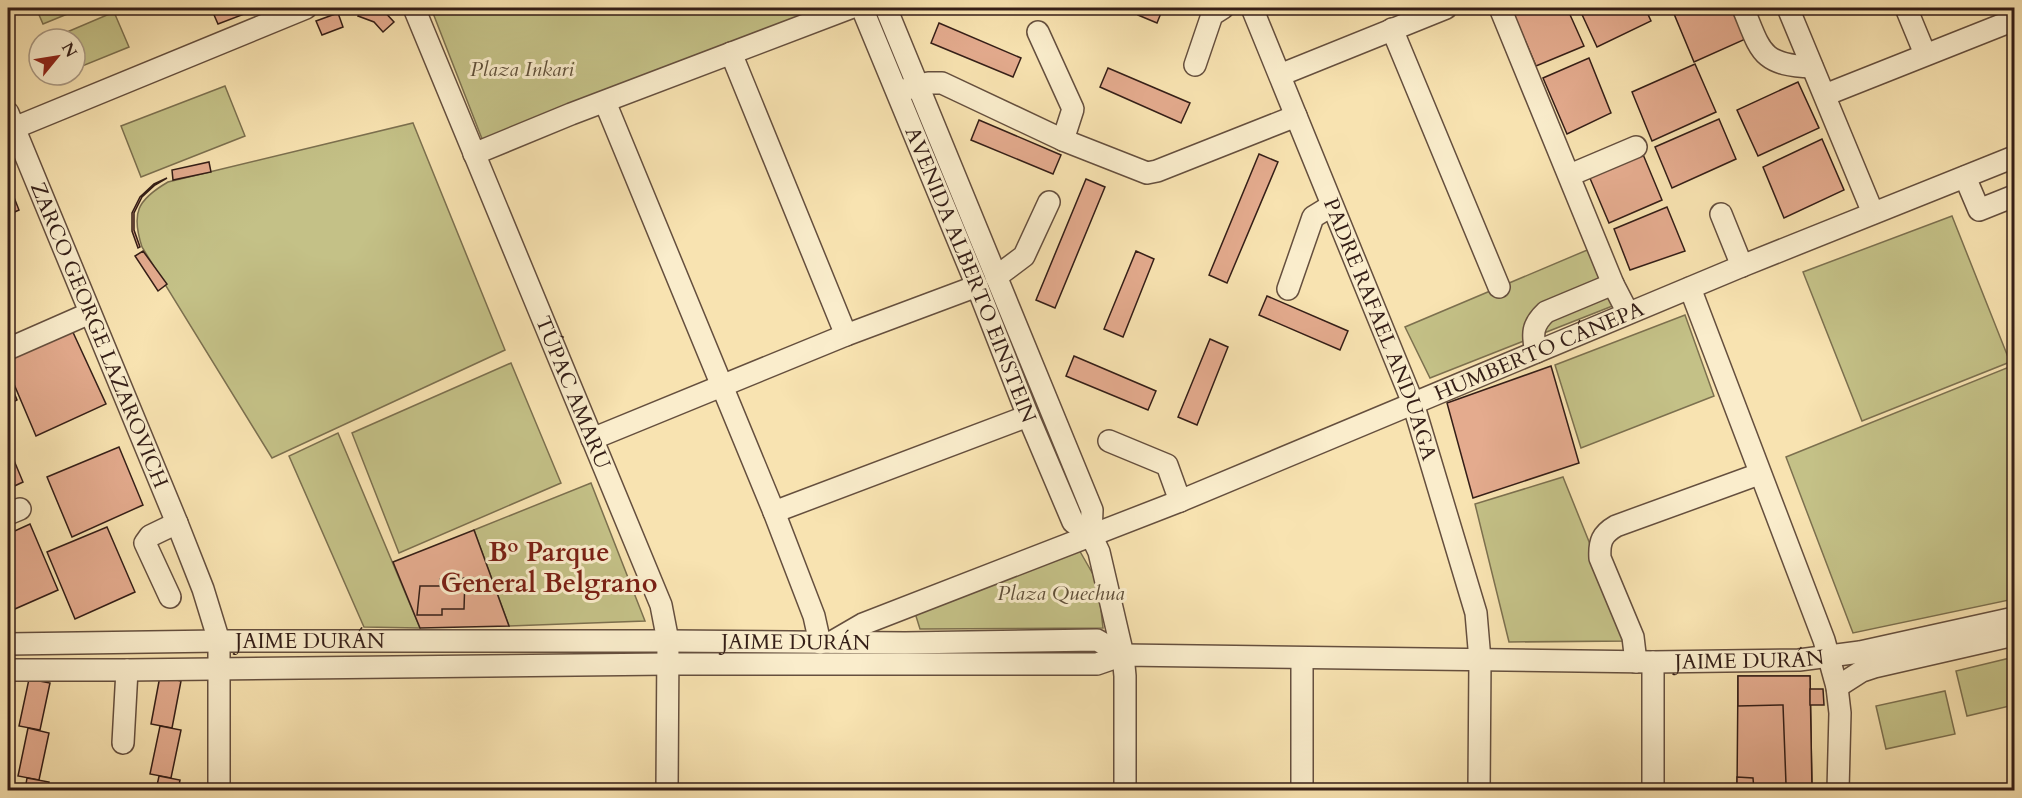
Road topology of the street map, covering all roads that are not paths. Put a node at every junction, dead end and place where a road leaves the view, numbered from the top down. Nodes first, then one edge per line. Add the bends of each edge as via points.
1 (306, 8) edge
2 (414, 8) edge
3 (850, 8) edge
4 (861, 8) edge
5 (886, 8) edge
6 (1223, 8) edge
7 (1252, 8) edge
8 (1446, 8) edge
9 (1500, 8) edge
10 (1743, 8) edge
11 (1788, 8) edge
12 (1906, 8) edge
13 (2014, 20) edge
14 (1392, 29) junction
15 (1038, 32) dead end
16 (731, 53) junction
17 (1925, 54) junction
18 (1196, 65) dead end
19 (1812, 67) junction
20 (1280, 75) junction
21 (907, 89) junction
22 (1825, 95) junction
23 (605, 102) junction
24 (1296, 116) junction
25 (11, 128) edge
26 (1064, 140) junction
27 (1636, 147) dead end
28 (474, 154) junction
29 (2014, 157) edge
30 (1570, 175) junction
31 (1965, 177) junction
32 (2014, 196) edge
33 (1049, 202) dead end
34 (1331, 206) junction
35 (1873, 213) junction
36 (1721, 214) dead end
37 (1742, 266) junction
38 (986, 281) junction
39 (1613, 284) junction
40 (1499, 287) dead end
41 (1690, 288) junction
42 (1288, 289) dead end
43 (90, 313) junction
44 (1628, 314) junction
45 (846, 335) junction
46 (8, 349) edge
47 (1536, 352) junction
48 (723, 386) junction
49 (1413, 403) junction
50 (1028, 416) junction
51 (592, 439) junction
52 (1109, 441) dead end
53 (1759, 474) junction
54 (1180, 501) junction
55 (774, 512) junction
56 (177, 523) junction
57 (1091, 535) junction
58 (170, 597) dead end
59 (2014, 618) edge
60 (2014, 635) edge
61 (668, 640) junction
62 (219, 641) junction
63 (826, 642) junction
64 (8, 644) edge
65 (1123, 655) junction
66 (1302, 658) junction
67 (1828, 658) junction
68 (1480, 660) junction
69 (1644, 662) junction
70 (668, 664) junction
71 (218, 668) junction
72 (8, 669) edge
73 (127, 670) junction
74 (1837, 687) junction
75 (123, 743) dead end
76 (219, 790) edge
77 (667, 790) edge
78 (1125, 790) edge
79 (1302, 790) edge
80 (1479, 790) edge
81 (1653, 790) edge
82 (1838, 790) edge

1 - 25 street
2 - 28 street, TÚPAC AMARU
3 - 16 street
4 - 21 street, AVENIDA ALBERTO EINSTEIN
5 - 21 street, AVENIDA ALBERTO EINSTEIN
6 - 18 street via 1212,15
7 - 20 street, PADRE RAFAEL ANDUAGA
8 - 14 street
9 - 30 street
10 - 19 street via 1762,50 1770,58 1782,65
11 - 19 street
12 - 17 street
13 - 17 street
14 - 20 street
14 - 40 street
15 - 26 street via 1073,109
16 - 23 street
16 - 45 street
17 - 22 street
19 - 22 street
20 - 24 street, PADRE RAFAEL ANDUAGA
21 - 26 street via 942,83
21 - 38 street, AVENIDA ALBERTO EINSTEIN
22 - 35 street
23 - 28 street
23 - 48 street
24 - 26 street via 1147,173
24 - 34 street, PADRE RAFAEL ANDUAGA
25 - 43 street, ZARCO GEORGE LAZAROVICH
27 - 30 street
28 - 51 street, TÚPAC AMARU
29 - 31 street, HUMBERTO CÁNEPA
30 - 39 street
31 - 32 street via 1979,210
31 - 35 street, HUMBERTO CÁNEPA
33 - 38 street via 1024,256
34 - 42 street via 1313,217
34 - 49 street, PADRE RAFAEL ANDUAGA
35 - 37 street, HUMBERTO CÁNEPA
36 - 37 street
37 - 41 street, HUMBERTO CÁNEPA
38 - 45 street
38 - 50 street, AVENIDA ALBERTO EINSTEIN
38 - 57 street, AVENIDA ALBERTO EINSTEIN via 1092,510
39 - 44 street
39 - 47 street via 1539,318 1533,335
41 - 44 street, HUMBERTO CÁNEPA
41 - 53 street
43 - 46 street
43 - 56 street, ZARCO GEORGE LAZAROVICH
44 - 47 street, HUMBERTO CÁNEPA
45 - 48 street
47 - 49 street, HUMBERTO CÁNEPA
48 - 51 street
48 - 55 street
49 - 54 street, HUMBERTO CÁNEPA
49 - 68 street, PADRE RAFAEL ANDUAGA via 1476,613
50 - 55 street
50 - 57 street, AVENIDA ALBERTO EINSTEIN via 1073,522
51 - 61 street, TÚPAC AMARU via 661,605
52 - 54 street via 1167,465
53 - 67 street
53 - 69 street via 1616,526 1602,537 1600,558
54 - 57 street, HUMBERTO CÁNEPA
55 - 63 street
56 - 58 street via 150,536 145,543
56 - 62 street, ZARCO GEORGE LAZAROVICH
57 - 63 street, HUMBERTO CÁNEPA
57 - 65 street, AVENIDA ALBERTO EINSTEIN via 1103,564
59 - 67 street, JAIME DURÁN
60 - 74 street, JAIME DURÁN via 1874,667
61 - 62 street, JAIME DURÁN
61 - 63 street, JAIME DURÁN
61 - 70 street, TÚPAC AMARU
62 - 64 street, JAIME DURÁN
62 - 71 street, ZARCO GEORGE LAZAROVICH
63 - 65 street, JAIME DURÁN via 1097,640
65 - 66 street, JAIME DURÁN
65 - 70 street, JAIME DURÁN via 1097,664
65 - 78 street, AVENIDA ALBERTO EINSTEIN
66 - 68 street, JAIME DURÁN
66 - 79 street
67 - 69 street, JAIME DURÁN
67 - 74 street
68 - 69 street, JAIME DURÁN
68 - 80 street, PADRE RAFAEL ANDUAGA
69 - 81 street
70 - 71 street, JAIME DURÁN
70 - 77 street, TÚPAC AMARU
71 - 73 street, JAIME DURÁN
71 - 76 street
72 - 73 street, JAIME DURÁN
73 - 75 street
74 - 82 street

